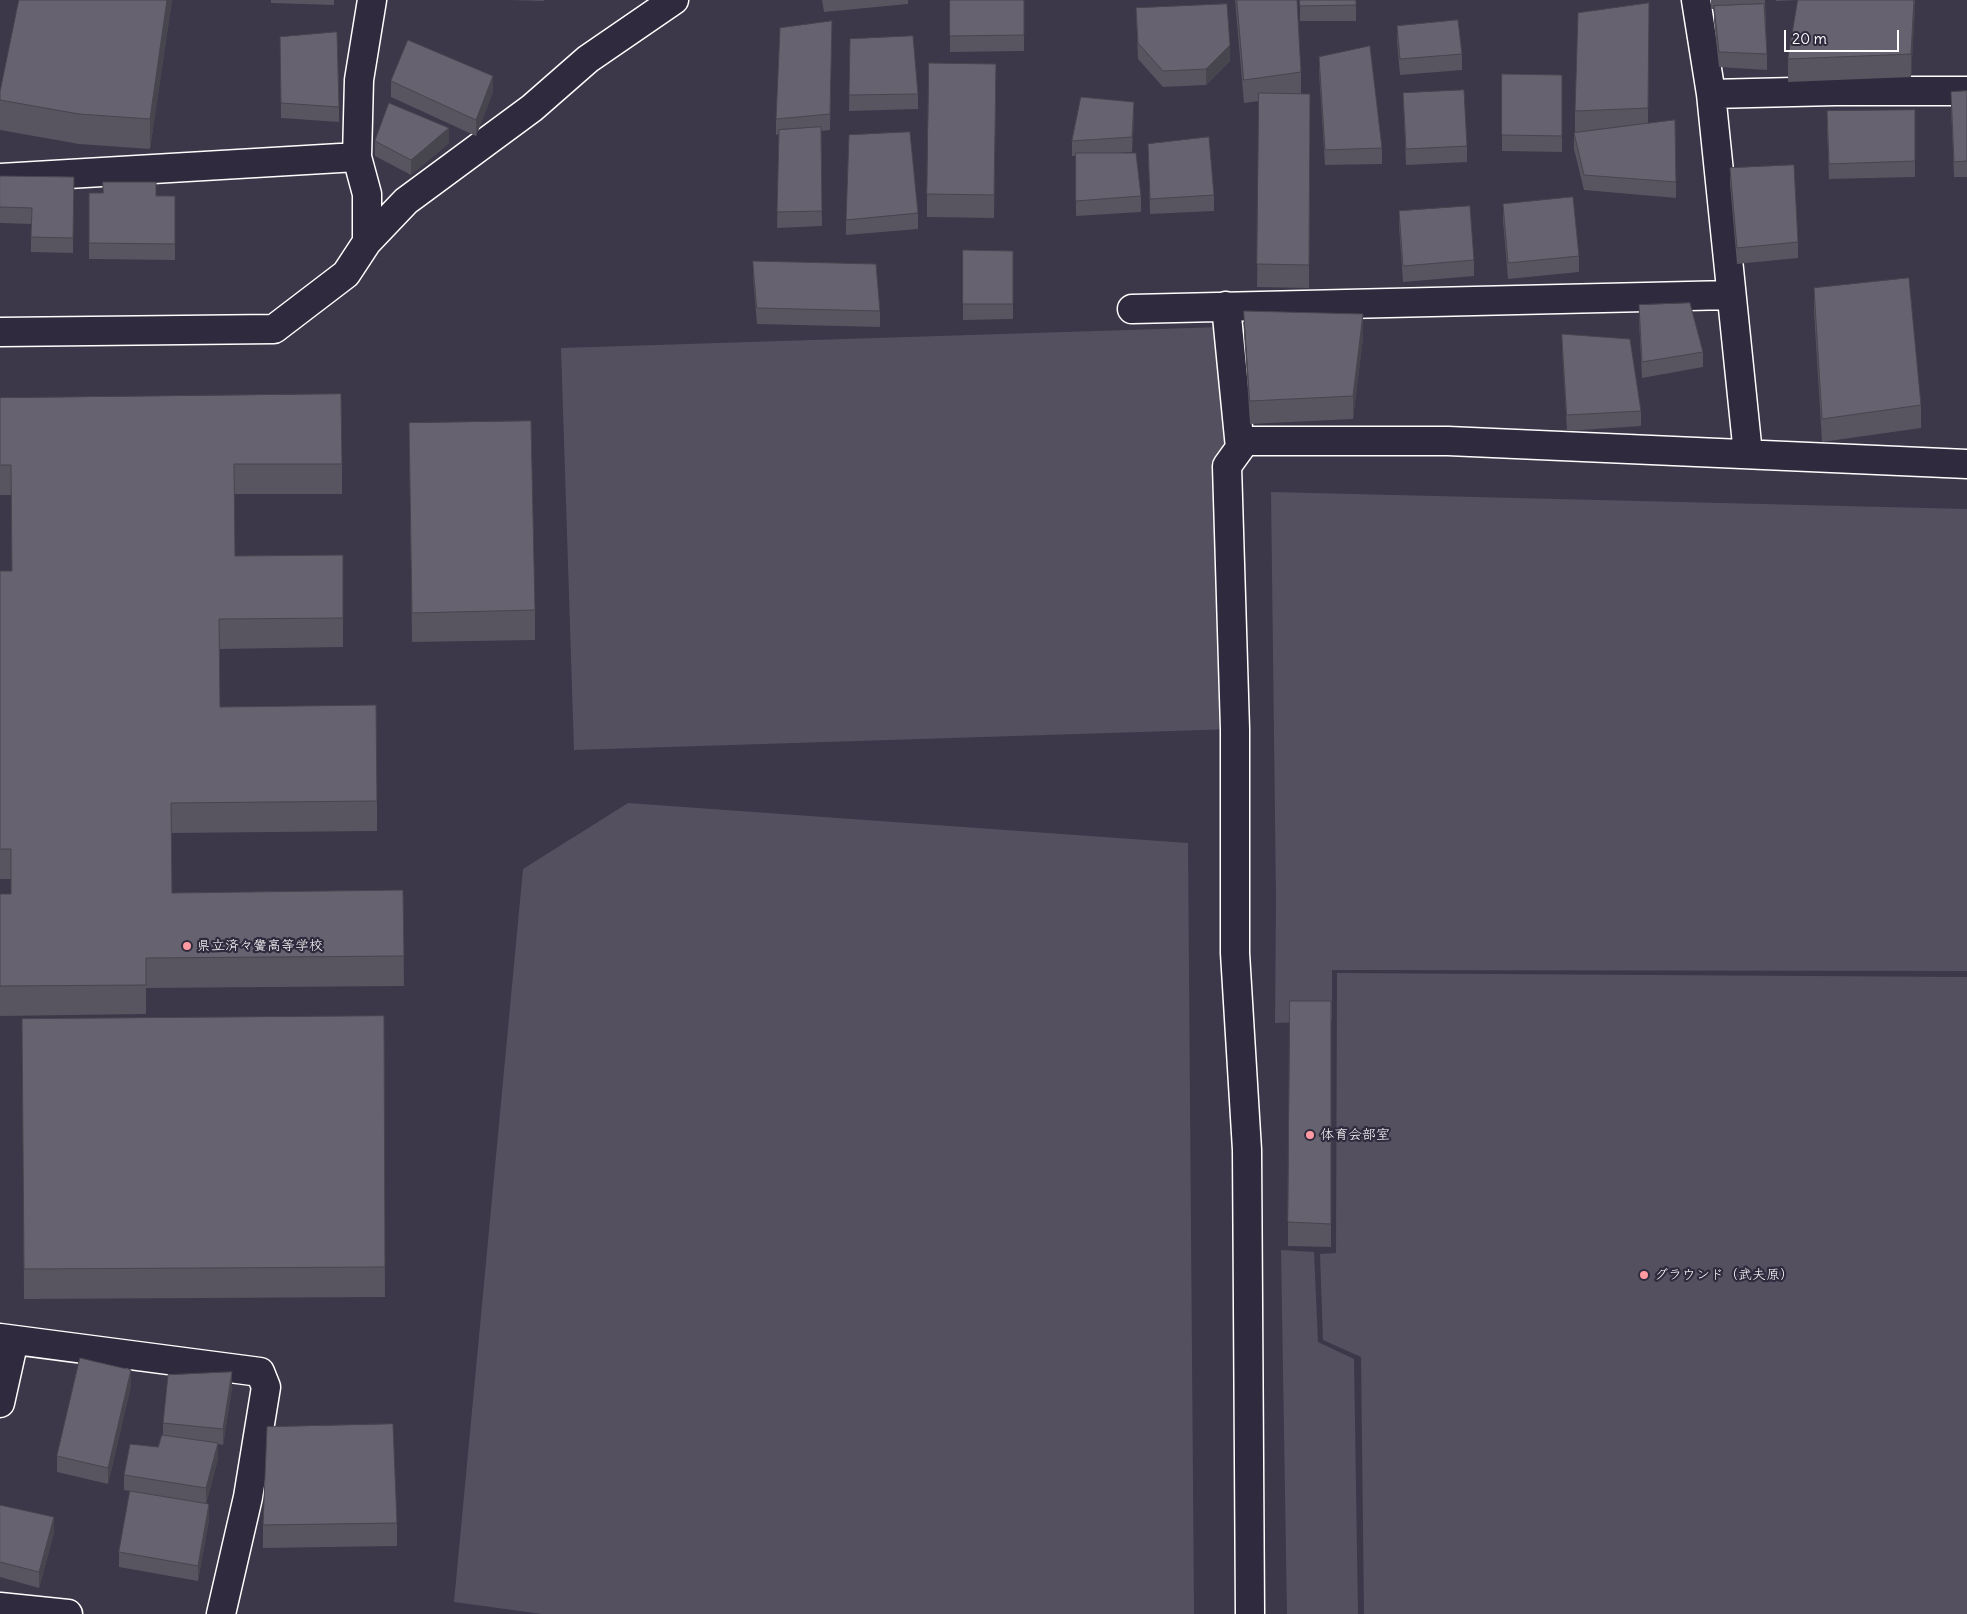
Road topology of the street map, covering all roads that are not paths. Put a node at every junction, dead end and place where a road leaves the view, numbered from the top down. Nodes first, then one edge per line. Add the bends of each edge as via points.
1 (372, 0) edge
2 (674, 0) edge
3 (1696, 0) edge
4 (1967, 91) edge
5 (1711, 94) junction
6 (358, 156) junction
7 (0, 178) edge
8 (367, 242) junction
9 (1730, 295) junction
10 (1226, 306) junction
11 (1132, 309) dead end
12 (0, 332) edge
13 (1240, 448) junction
14 (1748, 454) junction
15 (1967, 464) edge
16 (7, 1339) edge
17 (0, 1403) edge
18 (0, 1607) edge
19 (68, 1614) edge
20 (221, 1614) edge
21 (1250, 1614) edge

1 - 6 street via 359,80
2 - 8 street via 588,59 532,108 406,201
3 - 5 street
4 - 5 street
5 - 9 street
6 - 7 street
6 - 8 street via 367,194
8 - 12 street via 346,274 274,329
9 - 10 street
9 - 14 street
10 - 11 street
10 - 13 street
13 - 14 street via 1245,441 1448,442
13 - 21 street via 1227,466 1235,729 1236,953 1247,1150
14 - 15 street
16 - 17 street
16 - 20 street via 260,1372 266,1388 248,1497
18 - 19 street

